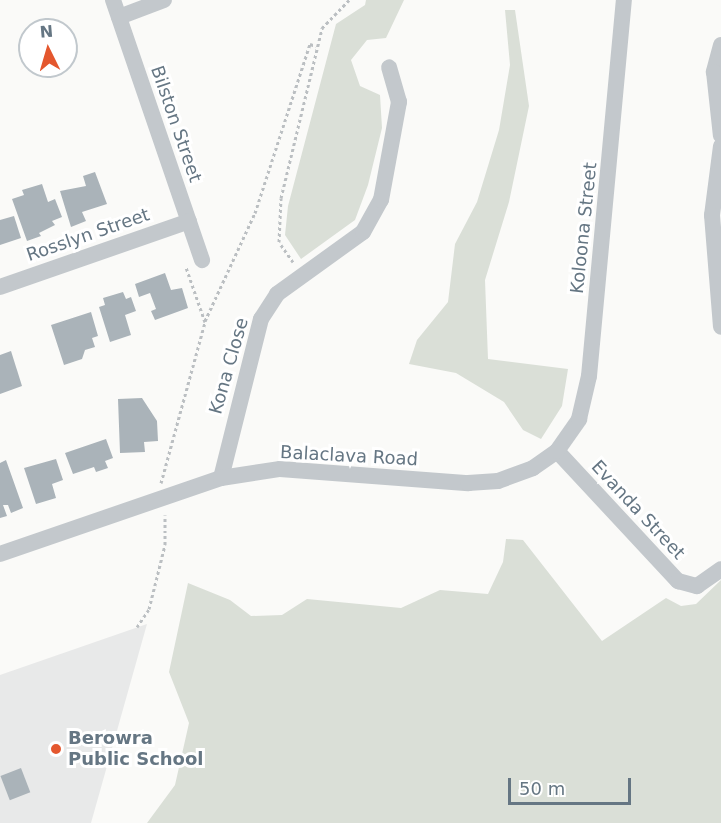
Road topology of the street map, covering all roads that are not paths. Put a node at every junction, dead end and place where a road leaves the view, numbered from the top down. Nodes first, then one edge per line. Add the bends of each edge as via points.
1 (113, 0) edge
2 (164, 0) edge
3 (624, 0) edge
4 (119, 17) junction
5 (721, 45) edge
6 (389, 67) dead end
7 (721, 136) edge
8 (721, 146) edge
9 (189, 221) junction
10 (202, 260) dead end
11 (0, 287) edge
12 (721, 327) edge
13 (557, 451) junction
14 (221, 478) junction
15 (0, 554) edge
16 (721, 569) edge

1 - 4 street, Bilston Street
2 - 4 street
3 - 13 street, Koloona Street via 590,376 579,418
4 - 9 street, Bilston Street
5 - 7 street via 714,72
6 - 14 street, Kona Close via 399,102 381,200 363,232 277,294 261,320
8 - 12 street via 712,215
9 - 10 street, Bilston Street
9 - 11 street, Rosslyn Street
13 - 14 street, Balaclava Road via 533,468 498,481 468,483 280,470
13 - 16 street, Evanda Street via 678,581 697,586
14 - 15 street, Balaclava Road

